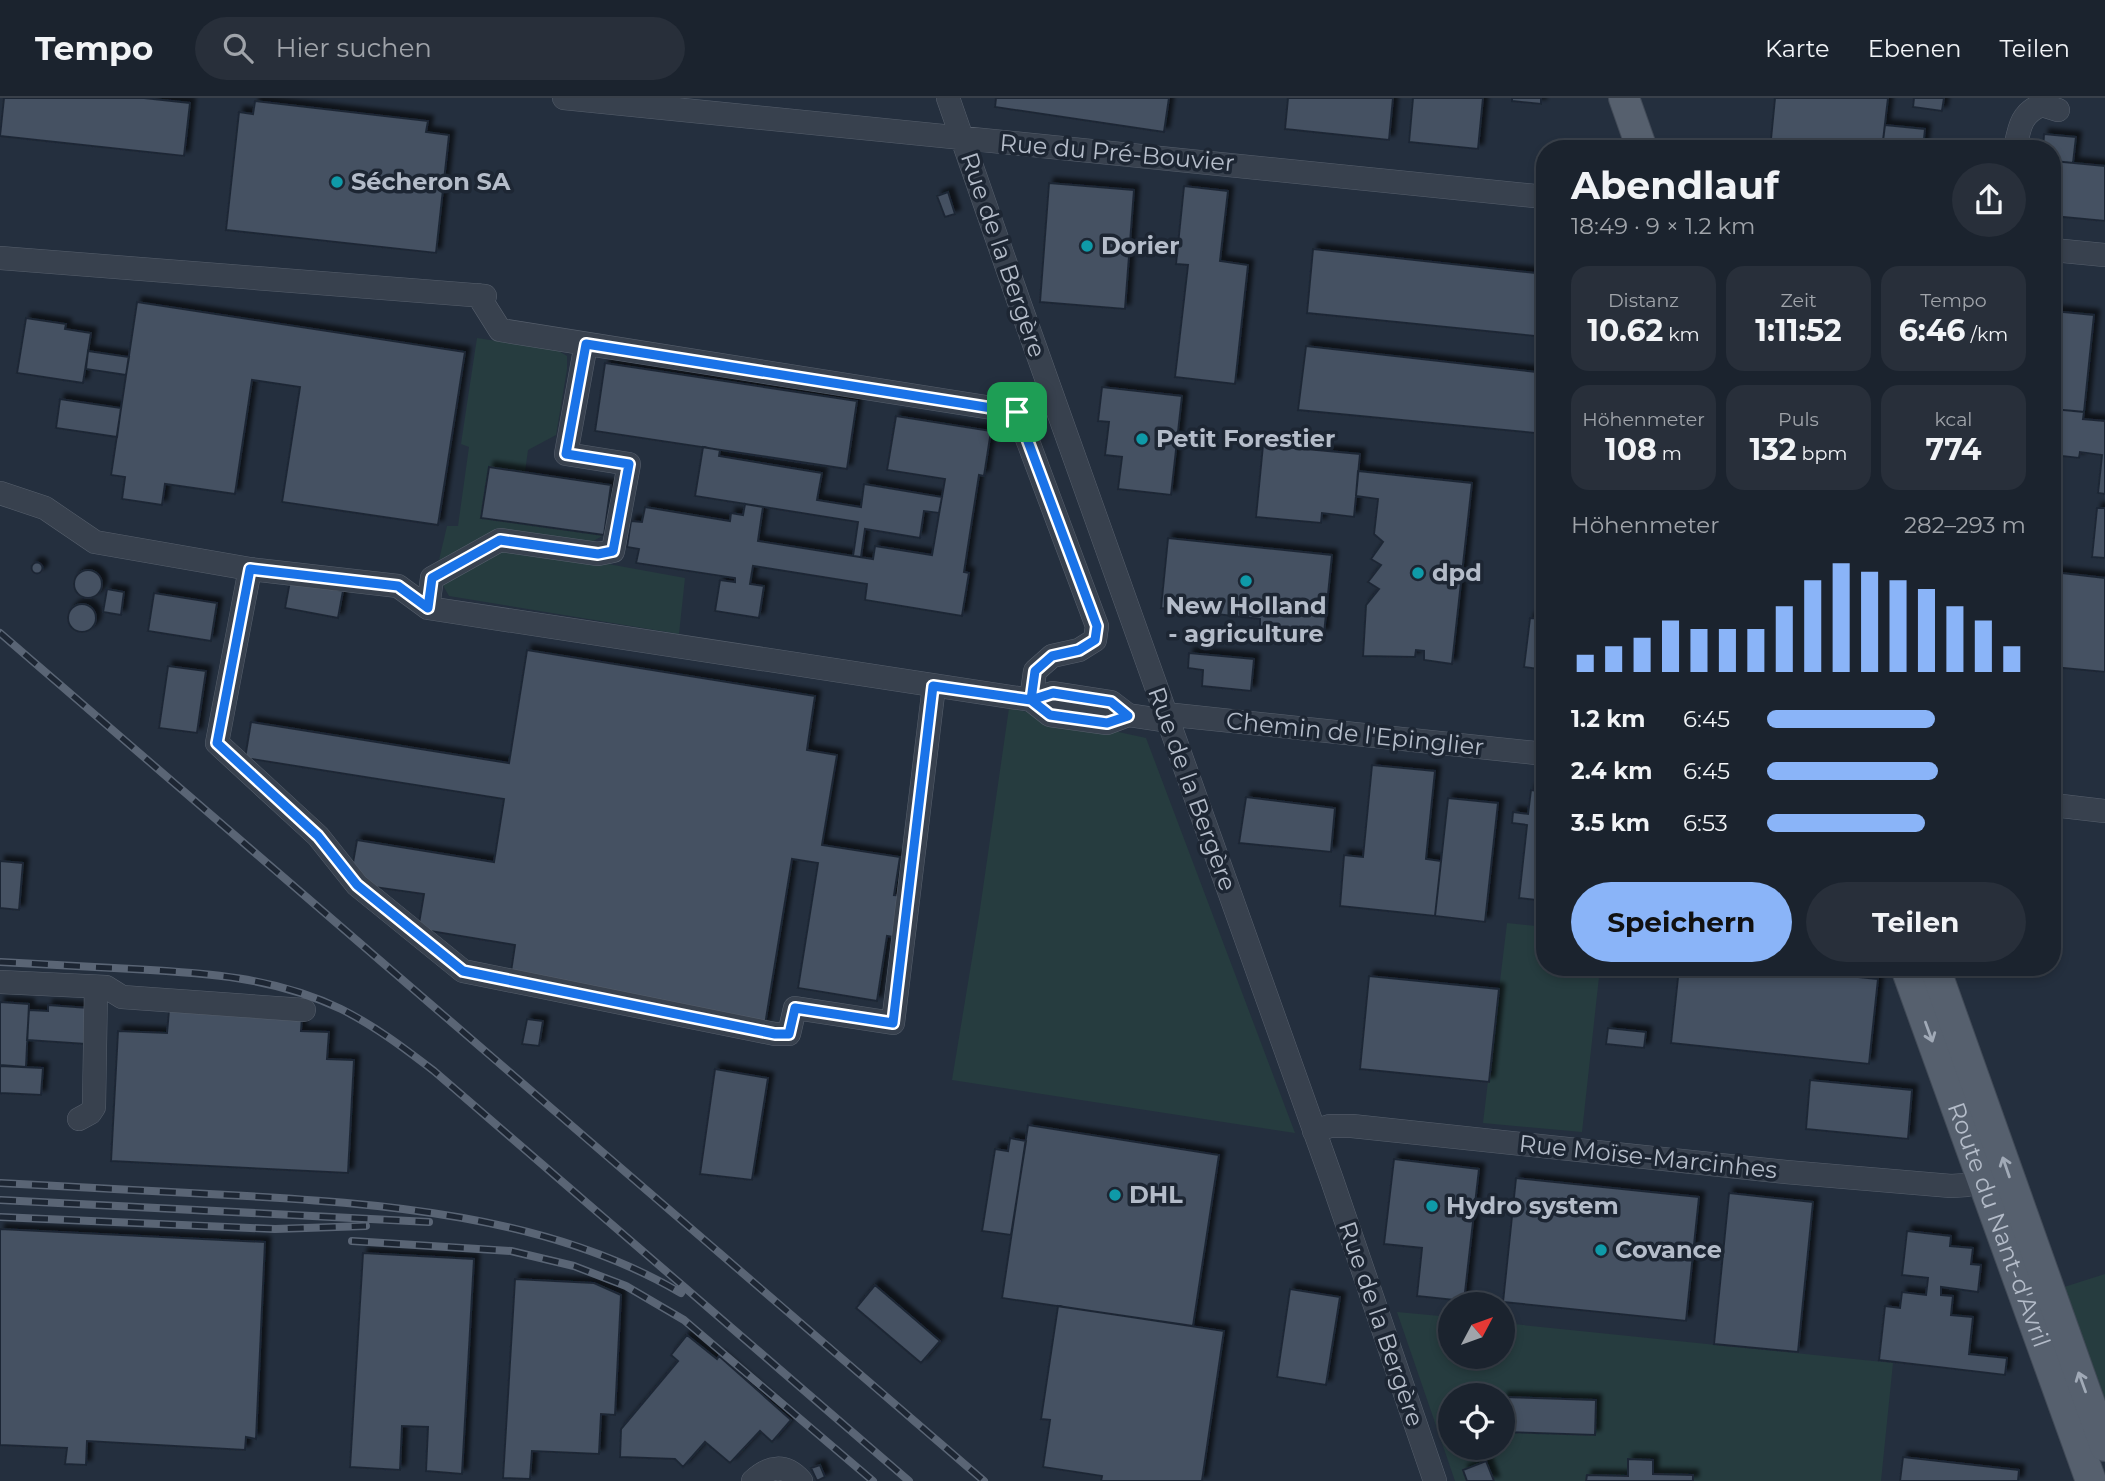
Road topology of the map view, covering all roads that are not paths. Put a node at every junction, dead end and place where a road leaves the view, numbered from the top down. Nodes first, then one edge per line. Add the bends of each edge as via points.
1 (564, 98) edge
2 (948, 98) edge
3 (1604, 98) edge
4 (1624, 98) edge
5 (2058, 110) dead end
6 (962, 139) junction
7 (1618, 140) edge
8 (1639, 140) edge
9 (2017, 140) edge
10 (1536, 196) edge
11 (2061, 251) edge
12 (2105, 255) edge
13 (0, 258) edge
14 (586, 344) junction
15 (0, 493) edge
16 (250, 569) junction
17 (428, 608) junction
18 (933, 686) junction
19 (1031, 700) junction
20 (1167, 717) junction
21 (1536, 753) edge
22 (2061, 807) edge
23 (2105, 811) edge
24 (1909, 976) edge
25 (1939, 976) edge
26 (0, 982) edge
27 (96, 986) junction
28 (304, 1010) dead end
29 (79, 1119) dead end
30 (1314, 1131) junction
31 (1982, 1181) junction
32 (2105, 1446) edge
33 (752, 1481) edge
34 (801, 1481) edge
35 (1435, 1481) edge
36 (2091, 1481) edge

1 - 6 street, Rue du Pré-Bouvier
2 - 6 street, Rue de la Bergère
3 - 7 main road
4 - 8 main road
5 - 9 street via 2042,105 2028,113
6 - 10 street, Rue du Pré-Bouvier
6 - 20 street, Rue de la Bergère
11 - 12 street
13 - 14 street via 482,295 500,330
14 - 17 street via 566,454 629,464 613,551 598,554 500,540 432,578
14 - 19 street via 1017,412 1097,626 1095,640 1079,650 1052,656 1035,671
15 - 16 street via 45,508 94,542
16 - 17 street via 398,586
16 - 18 street via 217,743 318,836 357,885 463,971 775,1034 789,1034 795,1008 893,1023
17 - 18 street, Chemin de l'Epinglier
18 - 19 street, Chemin de l'Epinglier
19 - 20 street, Chemin de l'Epinglier via 1053,693 1111,702 1128,716
20 - 21 street, Chemin de l'Epinglier
20 - 30 street, Rue de la Bergère
22 - 23 street
24 -> 31 main road, Route du Nant-d'Avril
32 -> 25 main road, Route du Nant-d'Avril
26 - 27 street
27 - 28 street via 122,996
27 - 29 street via 94,1107
30 - 31 street, Rue Moïse-Marcinhes via 1352,1126 1786,1172 1951,1186
30 - 35 street, Rue de la Bergère
31 - 36 main road, Route du Nant-d'Avril
33 - 34 street via 769,1469 782,1468

